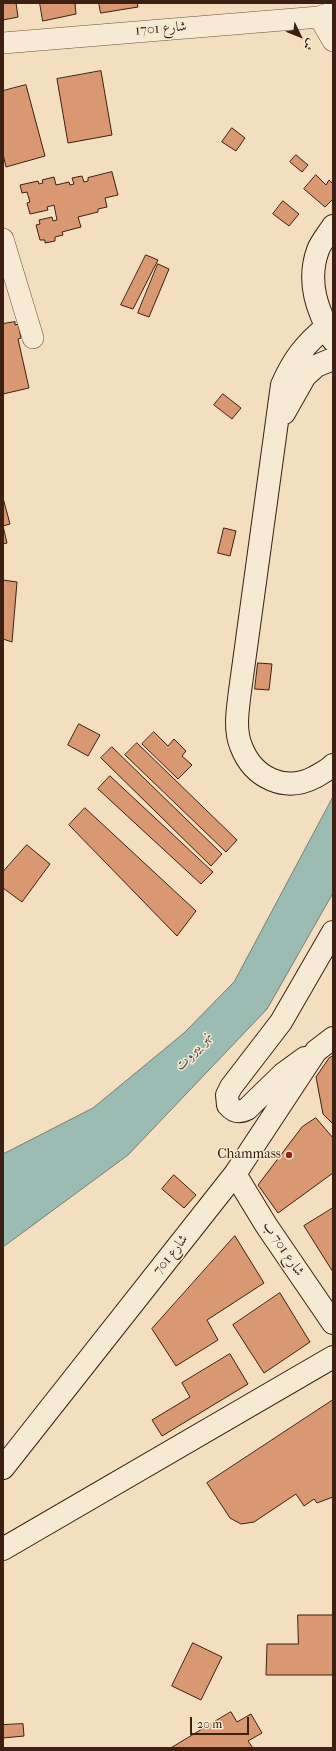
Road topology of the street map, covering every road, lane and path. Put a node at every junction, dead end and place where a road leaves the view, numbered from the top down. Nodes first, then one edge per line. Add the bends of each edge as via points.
1 (326, 14) edge
2 (333, 41) edge
3 (3, 43) edge
4 (333, 226) edge
5 (3, 239) edge
6 (330, 333) edge
7 (33, 338) dead end
8 (333, 359) edge
9 (277, 426) junction
10 (333, 765) edge
11 (333, 932) edge
12 (333, 1038) edge
13 (316, 1051) junction
14 (234, 1174) junction
15 (333, 1323) edge
16 (333, 1357) edge
17 (3, 1468) edge
18 (3, 1549) edge

1 - 2 street
1 - 3 street, شارع 1701
4 - 6 street via 318,250 312,279 316,300
5 - 7 street
6 - 9 street via 310,340 289,370 282,385
8 - 9 street via 316,366 305,376
9 - 10 street via 237,723 241,746 256,770 272,781 290,784 309,781
11 - 13 street via 281,1022 240,1075 226,1100 232,1109 241,1112 247,1109 286,1071
12 - 13 street, شارع 701
13 - 14 street, شارع 701
14 - 15 street, شارع 701 ب
14 - 17 street, شارع 701
16 - 18 street

